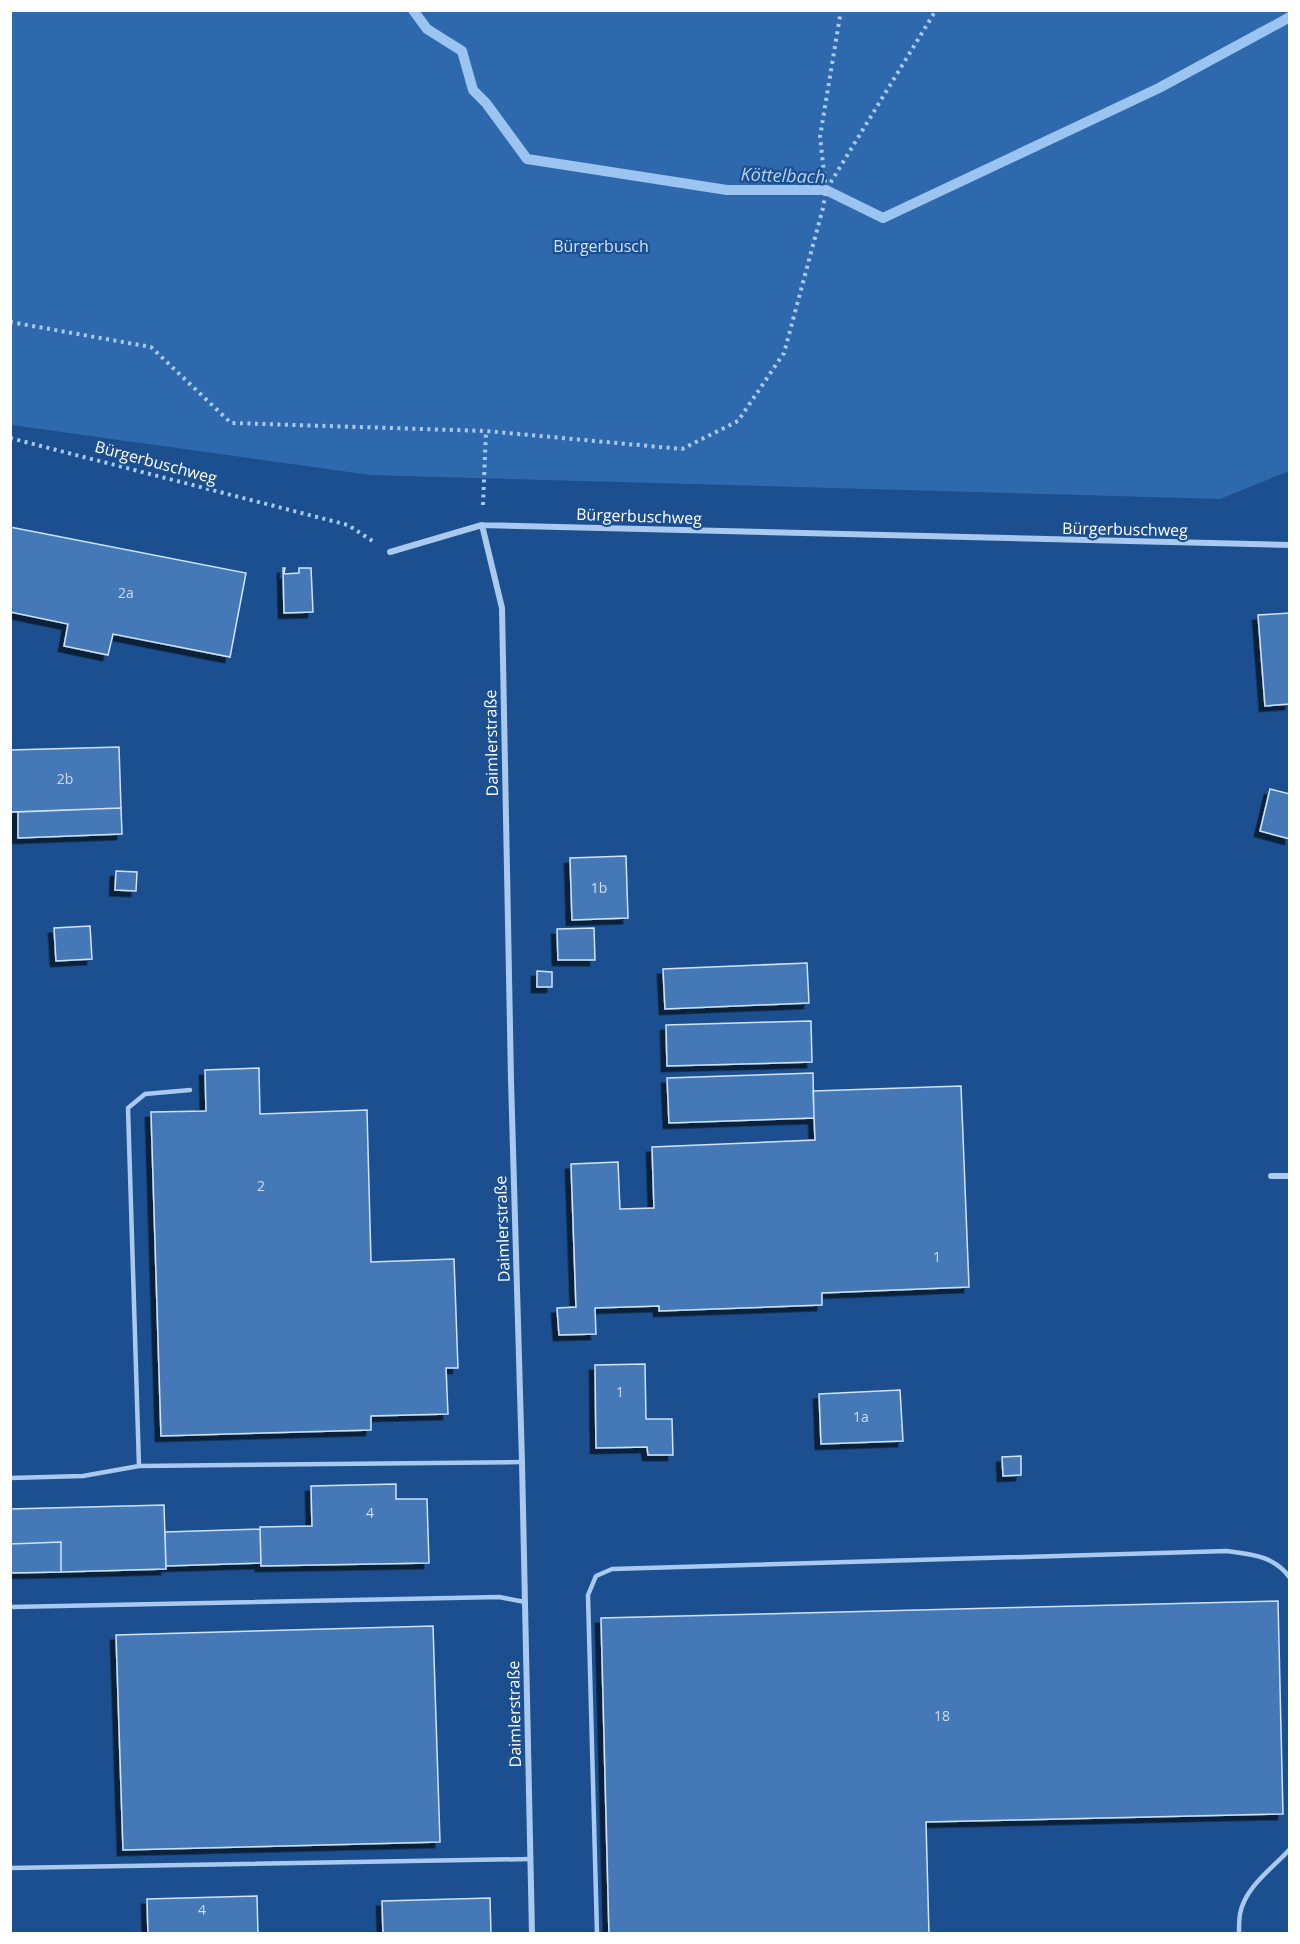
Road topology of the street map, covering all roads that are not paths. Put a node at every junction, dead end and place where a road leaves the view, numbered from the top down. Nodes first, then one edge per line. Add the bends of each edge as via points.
1 (482, 525) junction
2 (1290, 545) edge
3 (390, 552) road end
4 (190, 1090) dead end
5 (1271, 1176) dead end
6 (1290, 1176) edge
7 (522, 1462) junction
8 (139, 1467) junction
9 (10, 1478) edge
10 (1290, 1578) edge
11 (525, 1602) junction
12 (10, 1606) edge
13 (1290, 1849) edge
14 (531, 1859) junction
15 (10, 1868) edge
16 (532, 1934) edge
17 (597, 1934) edge
18 (1239, 1934) edge

1 - 2 street, Bürgerbuschweg
1 - 3 street, Bürgerbuschweg
1 - 7 street, Daimlerstraße via 502,608
4 - 8 lane via 145,1094 128,1108
5 - 6 street
7 - 8 lane
7 - 11 street, Daimlerstraße
8 - 9 lane via 83,1476
10 - 17 lane via 1282,1567 1259,1555 1227,1551 612,1569 596,1576 588,1595
11 - 12 lane via 499,1597
11 - 14 street, Daimlerstraße
13 - 18 lane via 1245,1899
14 - 15 lane
14 - 16 street, Daimlerstraße

